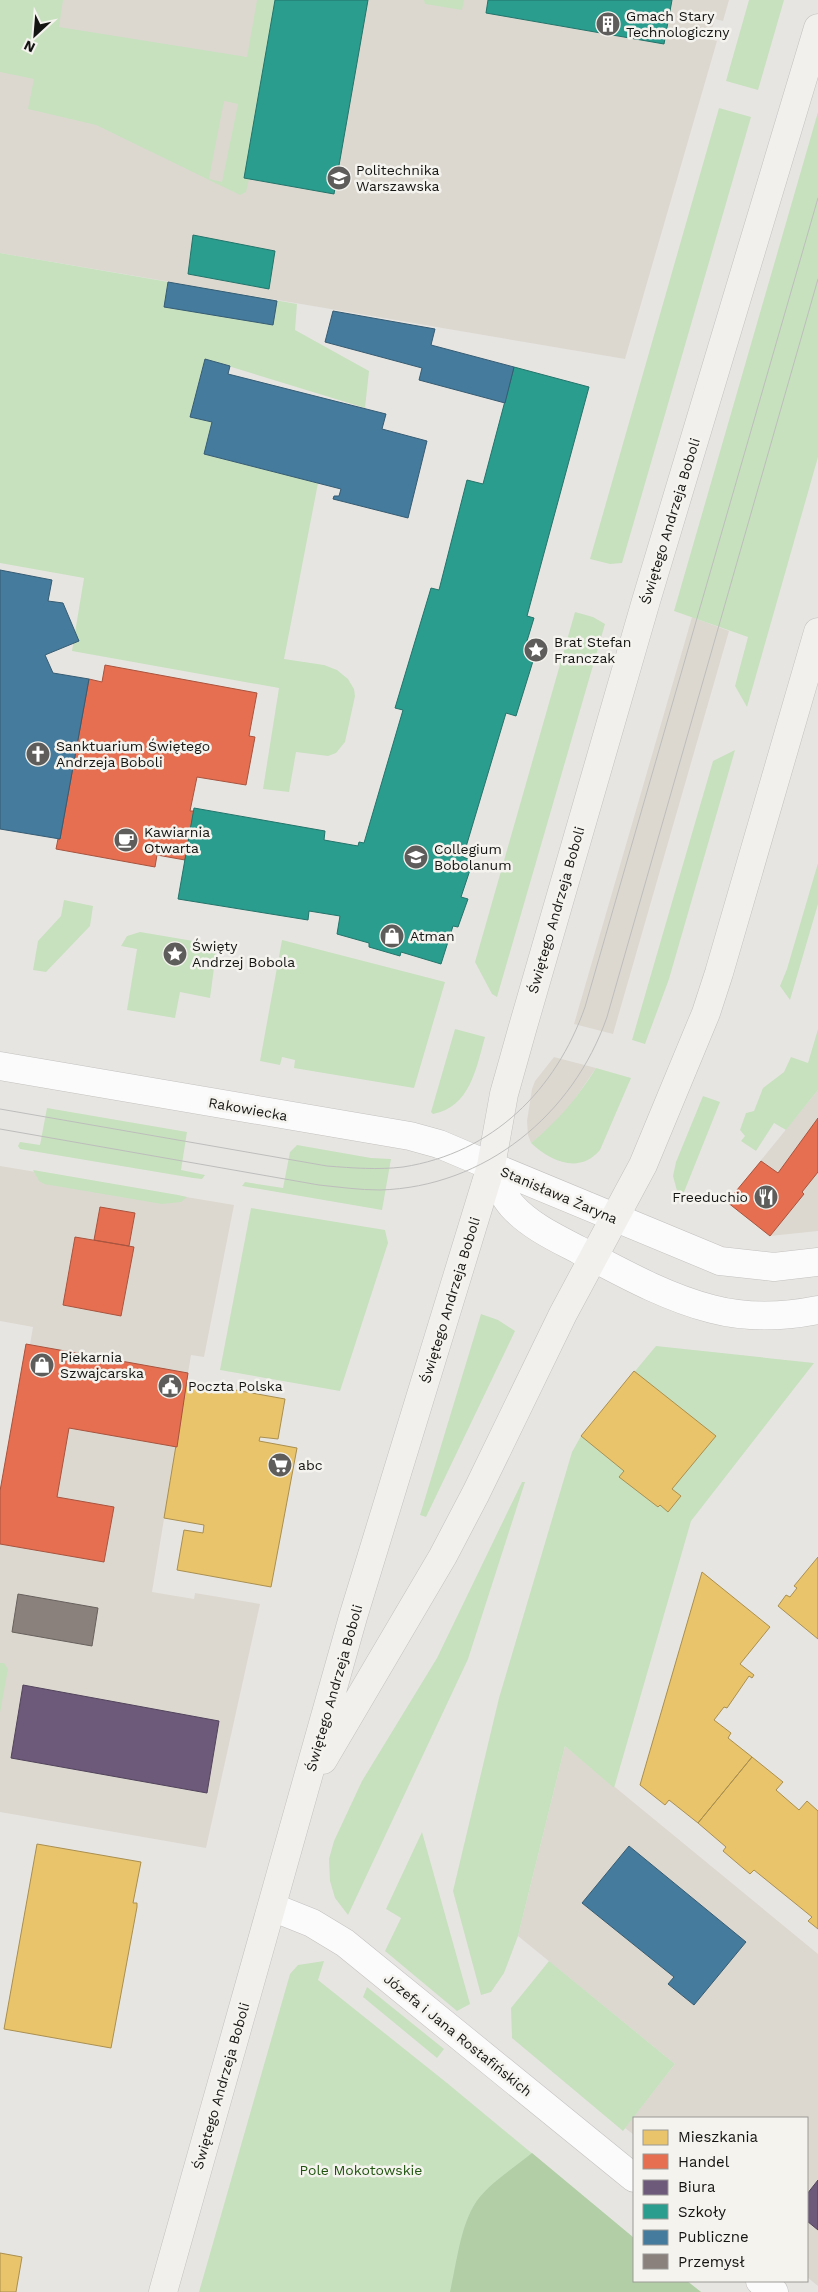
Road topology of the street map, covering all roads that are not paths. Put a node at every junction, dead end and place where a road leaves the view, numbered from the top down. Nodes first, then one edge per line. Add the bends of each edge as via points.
1 (818, 28) edge
2 (818, 632) edge
3 (0, 1066) edge
4 (491, 1166) junction
5 (614, 1218) junction
6 (593, 1257) junction
7 (818, 1262) edge
8 (818, 1310) edge
9 (304, 1794) junction
10 (272, 1907) junction
11 (633, 2177) edge
12 (761, 2282) edge
13 (163, 2292) edge
14 (774, 2292) edge

1 - 4 main road, Świętego Andrzeja Boboli via 527,1011 504,1094
2 - 5 main road, Świętego Andrzeja Boboli via 706,1013 643,1165
3 - 4 street, Rakowiecka via 410,1136 439,1144
4 - 5 street, Stanisława Żaryna
4 - 6 street, Stanisława Żaryna via 499,1188 526,1220
4 - 9 main road, Świętego Andrzeja Boboli via 353,1617
5 - 6 main road, Świętego Andrzeja Boboli
5 - 7 street, Stanisława Żaryna via 720,1261 774,1267
6 - 8 street, Stanisława Żaryna via 649,1286 712,1309 768,1315
6 - 9 main road, Świętego Andrzeja Boboli via 443,1556
9 - 10 main road, Świętego Andrzeja Boboli
10 - 11 street, Józefa i Jana Rostafińskich via 312,1923 345,1943
10 - 13 main road, Świętego Andrzeja Boboli
12 - 14 street

